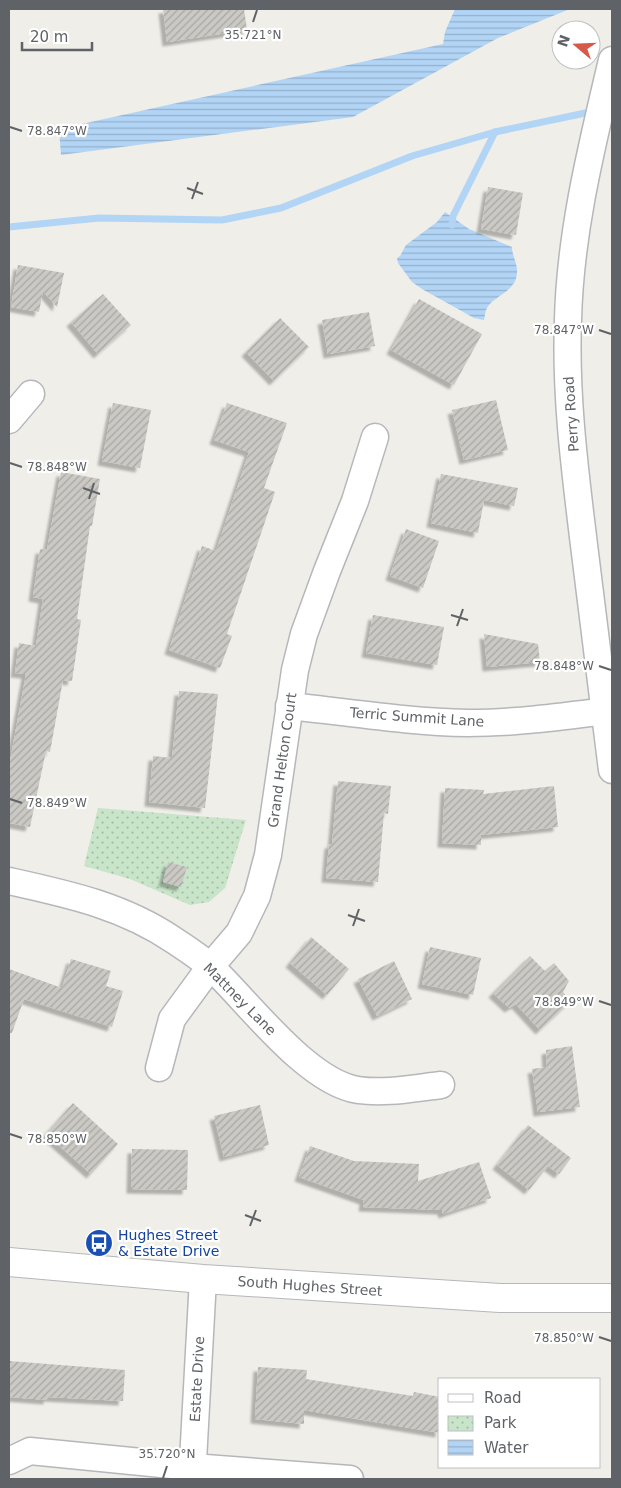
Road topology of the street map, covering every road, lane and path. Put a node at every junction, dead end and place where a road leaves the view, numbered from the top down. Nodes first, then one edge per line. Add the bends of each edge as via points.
1 (612, 60) edge
2 (31, 394) dead end
3 (9, 420) edge
4 (375, 437) dead end
5 (289, 706) junction
6 (605, 711) junction
7 (612, 770) edge
8 (9, 881) edge
9 (210, 967) junction
10 (158, 1068) dead end
11 (441, 1085) dead end
12 (9, 1262) edge
13 (203, 1279) junction
14 (612, 1298) edge
15 (9, 1461) edge
16 (192, 1473) edge
17 (350, 1479) edge

1 - 6 street, Perry Road via 578,217 571,273 567,356 568,395
2 - 3 street
4 - 5 street, Grand Helton Court via 355,501 304,634
5 - 6 street, Terric Summit Lane via 467,723 542,720
5 - 9 street, Grand Helton Court via 268,855 257,896 239,933
6 - 7 street, Perry Road
8 - 9 street, Mattney Lane via 68,894 136,917 176,941
9 - 10 street, Grand Helton Court via 172,1018
9 - 11 street, Mattney Lane via 290,1050 331,1081 357,1090 384,1091
12 - 13 street, South Hughes Street
13 - 14 street, South Hughes Street via 500,1298
13 - 16 street, Estate Drive
15 - 16 street via 30,1451
16 - 17 street

